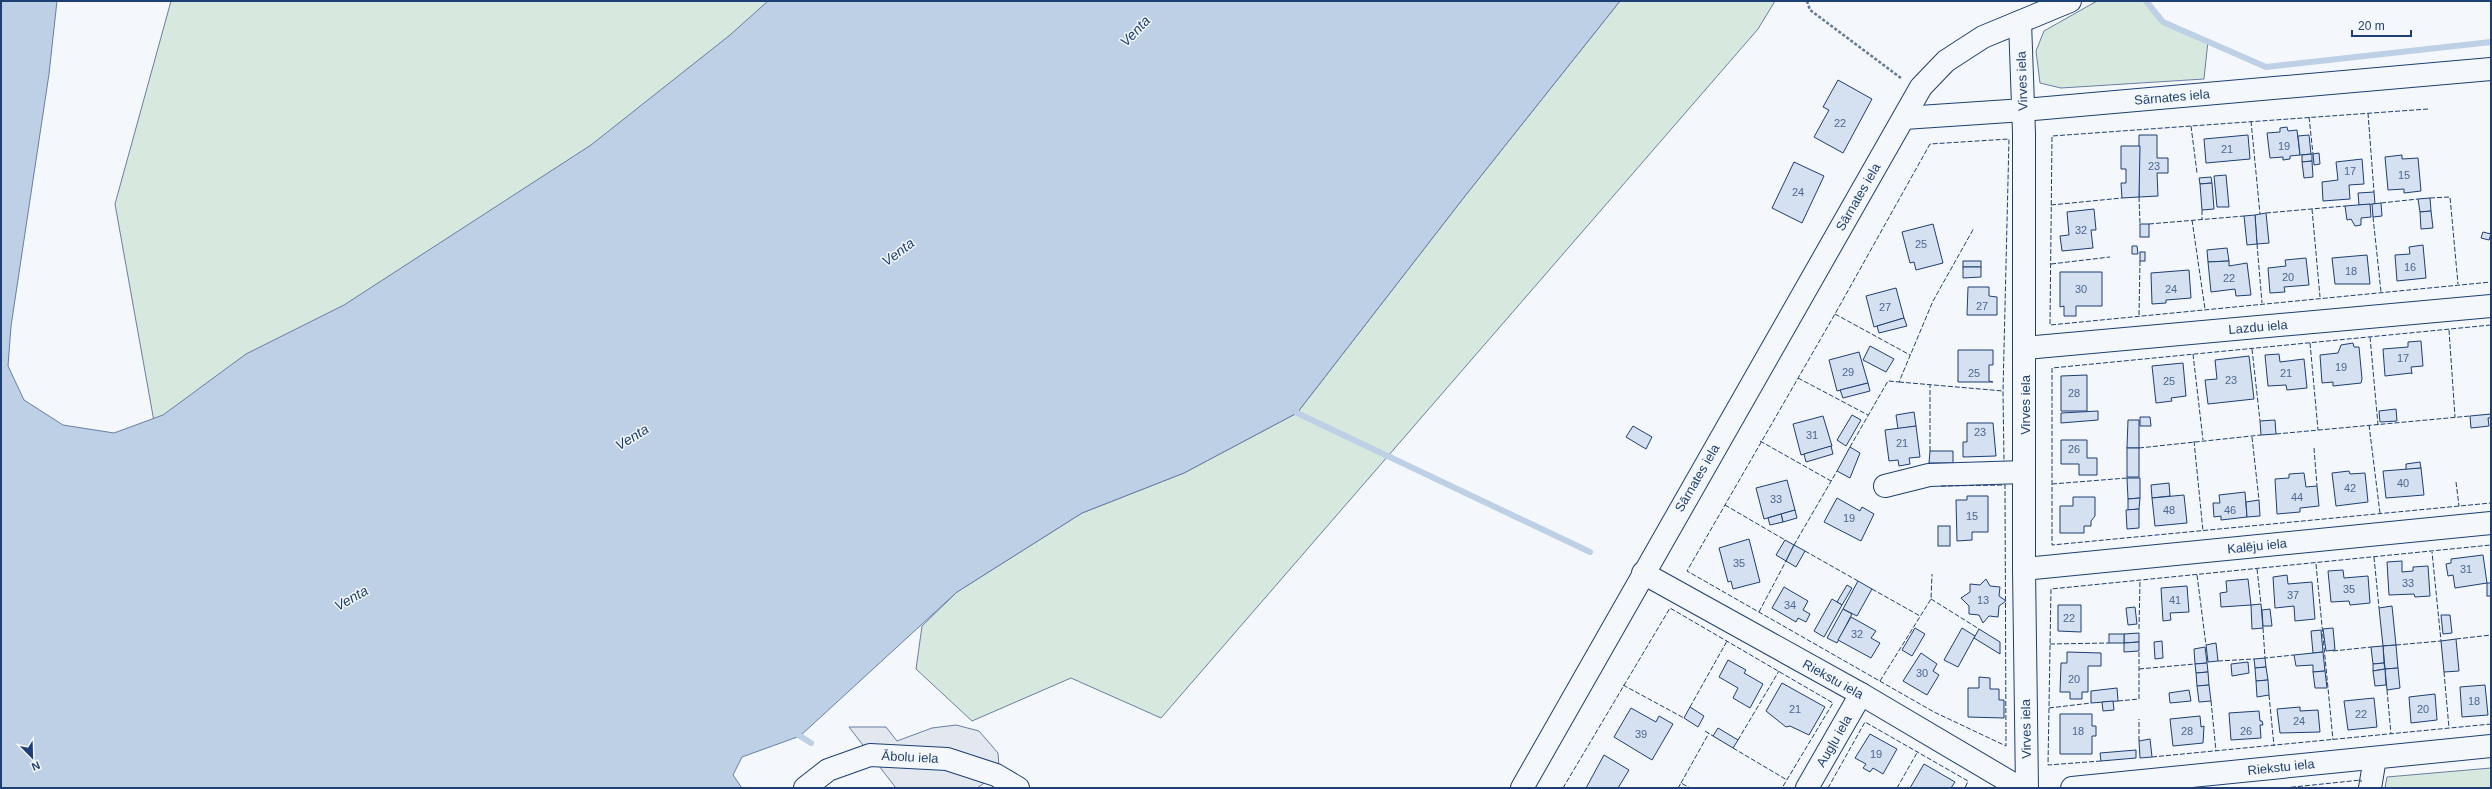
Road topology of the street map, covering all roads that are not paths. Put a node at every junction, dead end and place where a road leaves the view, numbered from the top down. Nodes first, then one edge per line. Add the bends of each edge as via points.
1 (2070, 1) edge
2 (2020, 22) junction
3 (2491, 69) edge
4 (2024, 110) junction
5 (1904, 118) junction
6 (2491, 306) edge
7 (2025, 348) junction
8 (2024, 472) junction
9 (1885, 486) dead end
10 (2491, 523) edge
11 (2024, 570) junction
12 (1643, 573) junction
13 (1861, 694) junction
14 (2491, 746) edge
15 (2375, 758) junction
16 (805, 788) edge
17 (1018, 788) edge
18 (1522, 788) edge
19 (1807, 788) edge
20 (2020, 788) edge
21 (2027, 788) edge
22 (2072, 788) edge
23 (2370, 788) edge

1 - 2 street
2 - 4 street, Virves iela
2 - 5 street via 1983,37 1946,61 1921,87
3 - 4 street, Sārnates iela
4 - 5 street, Sārnates iela
4 - 7 street, Virves iela
5 - 12 street, Sārnates iela
6 - 7 street, Lazdu iela
7 - 8 street, Virves iela
8 - 9 street via 1929,475
8 - 11 street, Virves iela
10 - 11 street, Kalēju iela
11 - 21 street, Virves iela
12 - 13 street, Riekstu iela
12 - 18 street, Sārnates iela
13 - 19 street, Augļu iela
13 - 20 street, Riekstu iela
14 - 15 street, Riekstu iela
15 - 22 street, Riekstu iela
15 - 23 street
16 - 17 street, Ābolu iela via 828,770 870,755 946,759 996,775

